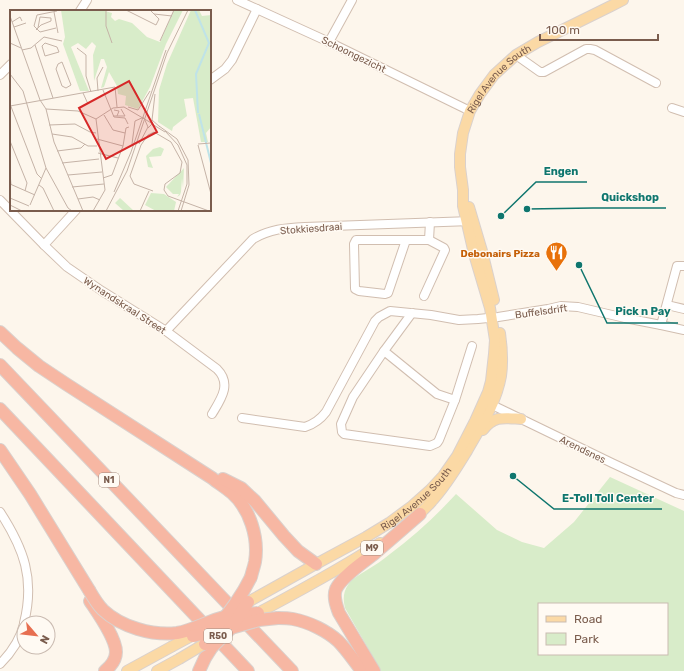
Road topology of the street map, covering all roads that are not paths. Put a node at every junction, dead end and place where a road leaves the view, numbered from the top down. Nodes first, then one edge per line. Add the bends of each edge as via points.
1 (87, 0) edge
2 (237, 0) edge
3 (352, 0) edge
4 (623, 0) edge
5 (258, 9) junction
6 (81, 10) edge
7 (329, 42) junction
8 (516, 55) junction
9 (10, 65) edge
10 (0, 75) edge
11 (211, 79) edge
12 (656, 83) dead end
13 (672, 108) dead end
14 (470, 111) junction
15 (684, 112) edge
16 (0, 200) edge
17 (10, 210) edge
18 (11, 211) edge
19 (75, 211) edge
20 (469, 221) junction
21 (430, 222) junction
22 (406, 240) junction
23 (429, 240) junction
24 (44, 245) junction
25 (684, 266) edge
26 (424, 296) dead end
27 (667, 305) junction
28 (684, 309) edge
29 (412, 313) junction
30 (495, 317) junction
31 (661, 325) junction
32 (684, 330) edge
33 (166, 331) junction
34 (0, 332) edge
35 (472, 346) dead end
36 (384, 351) junction
37 (0, 365) edge
38 (455, 400) junction
39 (488, 403) junction
40 (0, 409) edge
41 (212, 414) dead end
42 (242, 418) dead end
43 (521, 419) junction
44 (136, 430) junction
45 (0, 450) edge
46 (460, 464) junction
47 (684, 495) edge
48 (0, 512) edge
49 (420, 514) junction
50 (57, 536) junction
51 (316, 564) junction
52 (322, 578) joint
53 (248, 602) junction
54 (258, 613) junction
55 (26, 615) edge
56 (240, 615) junction
57 (226, 617) junction
58 (231, 628) junction
59 (214, 631) junction
60 (193, 636) junction
61 (16, 644) edge
62 (208, 646) junction
63 (0, 664) edge
64 (105, 671) edge
65 (127, 671) edge
66 (157, 671) edge
67 (199, 671) edge
68 (248, 671) edge
69 (292, 671) edge
70 (362, 671) edge
71 (374, 671) edge

1 - 6 street
2 - 5 street, Schoongezicht
3 - 7 street
4 - 8 main road, Rigel Avenue South / M9
5 - 7 street, Schoongezicht
5 - 11 street via 232,60
7 - 14 street, Schoongezicht
8 - 12 street via 540,72 544,72 590,49
8 - 14 main road, Rigel Avenue South / M9 via 494,75
9 - 10 street
13 - 15 street
14 - 20 main road, Rigel Avenue South / M9 via 460,154 463,206
16 - 17 street, Wynandskraal Street
18 - 24 street, Wynandskraal Street
19 - 24 street
20 - 21 street, Stokkiesdraai
20 - 30 main road, Rigel Avenue South / M9 via 482,251
21 - 23 street
21 - 33 street, Stokkiesdraai via 294,228 261,234 253,239
22 - 22 street via 356,240 355,289 388,293
22 - 23 street
23 - 26 street via 445,250
24 - 33 street, Wynandskraal Street via 67,267
25 - 27 street via 676,266
27 - 28 street
27 - 31 street
29 - 30 street, Buffelsdrift via 459,320
29 - 36 street
29 - 42 street, Buffelsdrift via 390,311 379,316 326,412 318,421 305,427
30 - 31 street, Buffelsdrift via 561,306 578,307
30 - 39 main road, Rigel Avenue South / M9 via 502,353 502,370
31 - 32 street, Buffelsdrift
33 - 41 street, Wynandskraal Street via 224,377 225,388
34 - 44 highway via 39,366
35 - 38 street
36 - 38 street via 437,394
36 - 38 street via 353,397 341,424 344,434 430,446 439,440
37 - 69 highway, N1
39 - 43 street, Arendsnes
39 - 46 main road, Rigel Avenue South / M9 via 484,421
39 - 51 main road, Rigel Avenue South / M9 via 457,456 430,490 389,523
40 - 68 highway
43 - 46 main road via 500,418 493,421 485,428
43 - 47 street, Arendsnes
44 - 51 highway via 241,488 298,551
44 - 57 highway, bridge via 232,493 248,515 256,544 255,561 251,577
45 - 50 highway
46 - 49 main road, Rigel Avenue South / M9
48 - 55 street via 25,561 28,576
49 - 52 main road, Rigel Avenue South / M9 via 368,551
49 - 71 highway via 347,576 336,590 336,606 339,613
50 - 57 highway, bridge via 97,602 114,618 130,626 156,633 183,632
50 - 64 highway via 88,598 114,642 115,656 111,666
51 - 53 main road, Rigel Avenue South / R50
52 - 54 main road, Rigel Avenue South / R50
53 - 56 highway, bridge
53 - 57 main road, Rigel Avenue South / R50, bridge
54 - 56 highway, bridge
54 - 58 main road, Rigel Avenue South / R50, bridge
56 - 57 highway, bridge
56 - 58 highway, bridge
57 - 59 highway, bridge
57 - 60 main road, Rigel Avenue South / R50, bridge
58 - 59 highway, bridge
58 - 62 highway, bridge
58 - 70 highway, bridge via 270,618 306,622 337,640
59 - 60 highway, bridge
59 - 62 highway, bridge
60 - 65 main road, Rigel Avenue South / R50, bridge
61 - 63 street
62 - 66 main road, R50, bridge
62 - 67 highway

